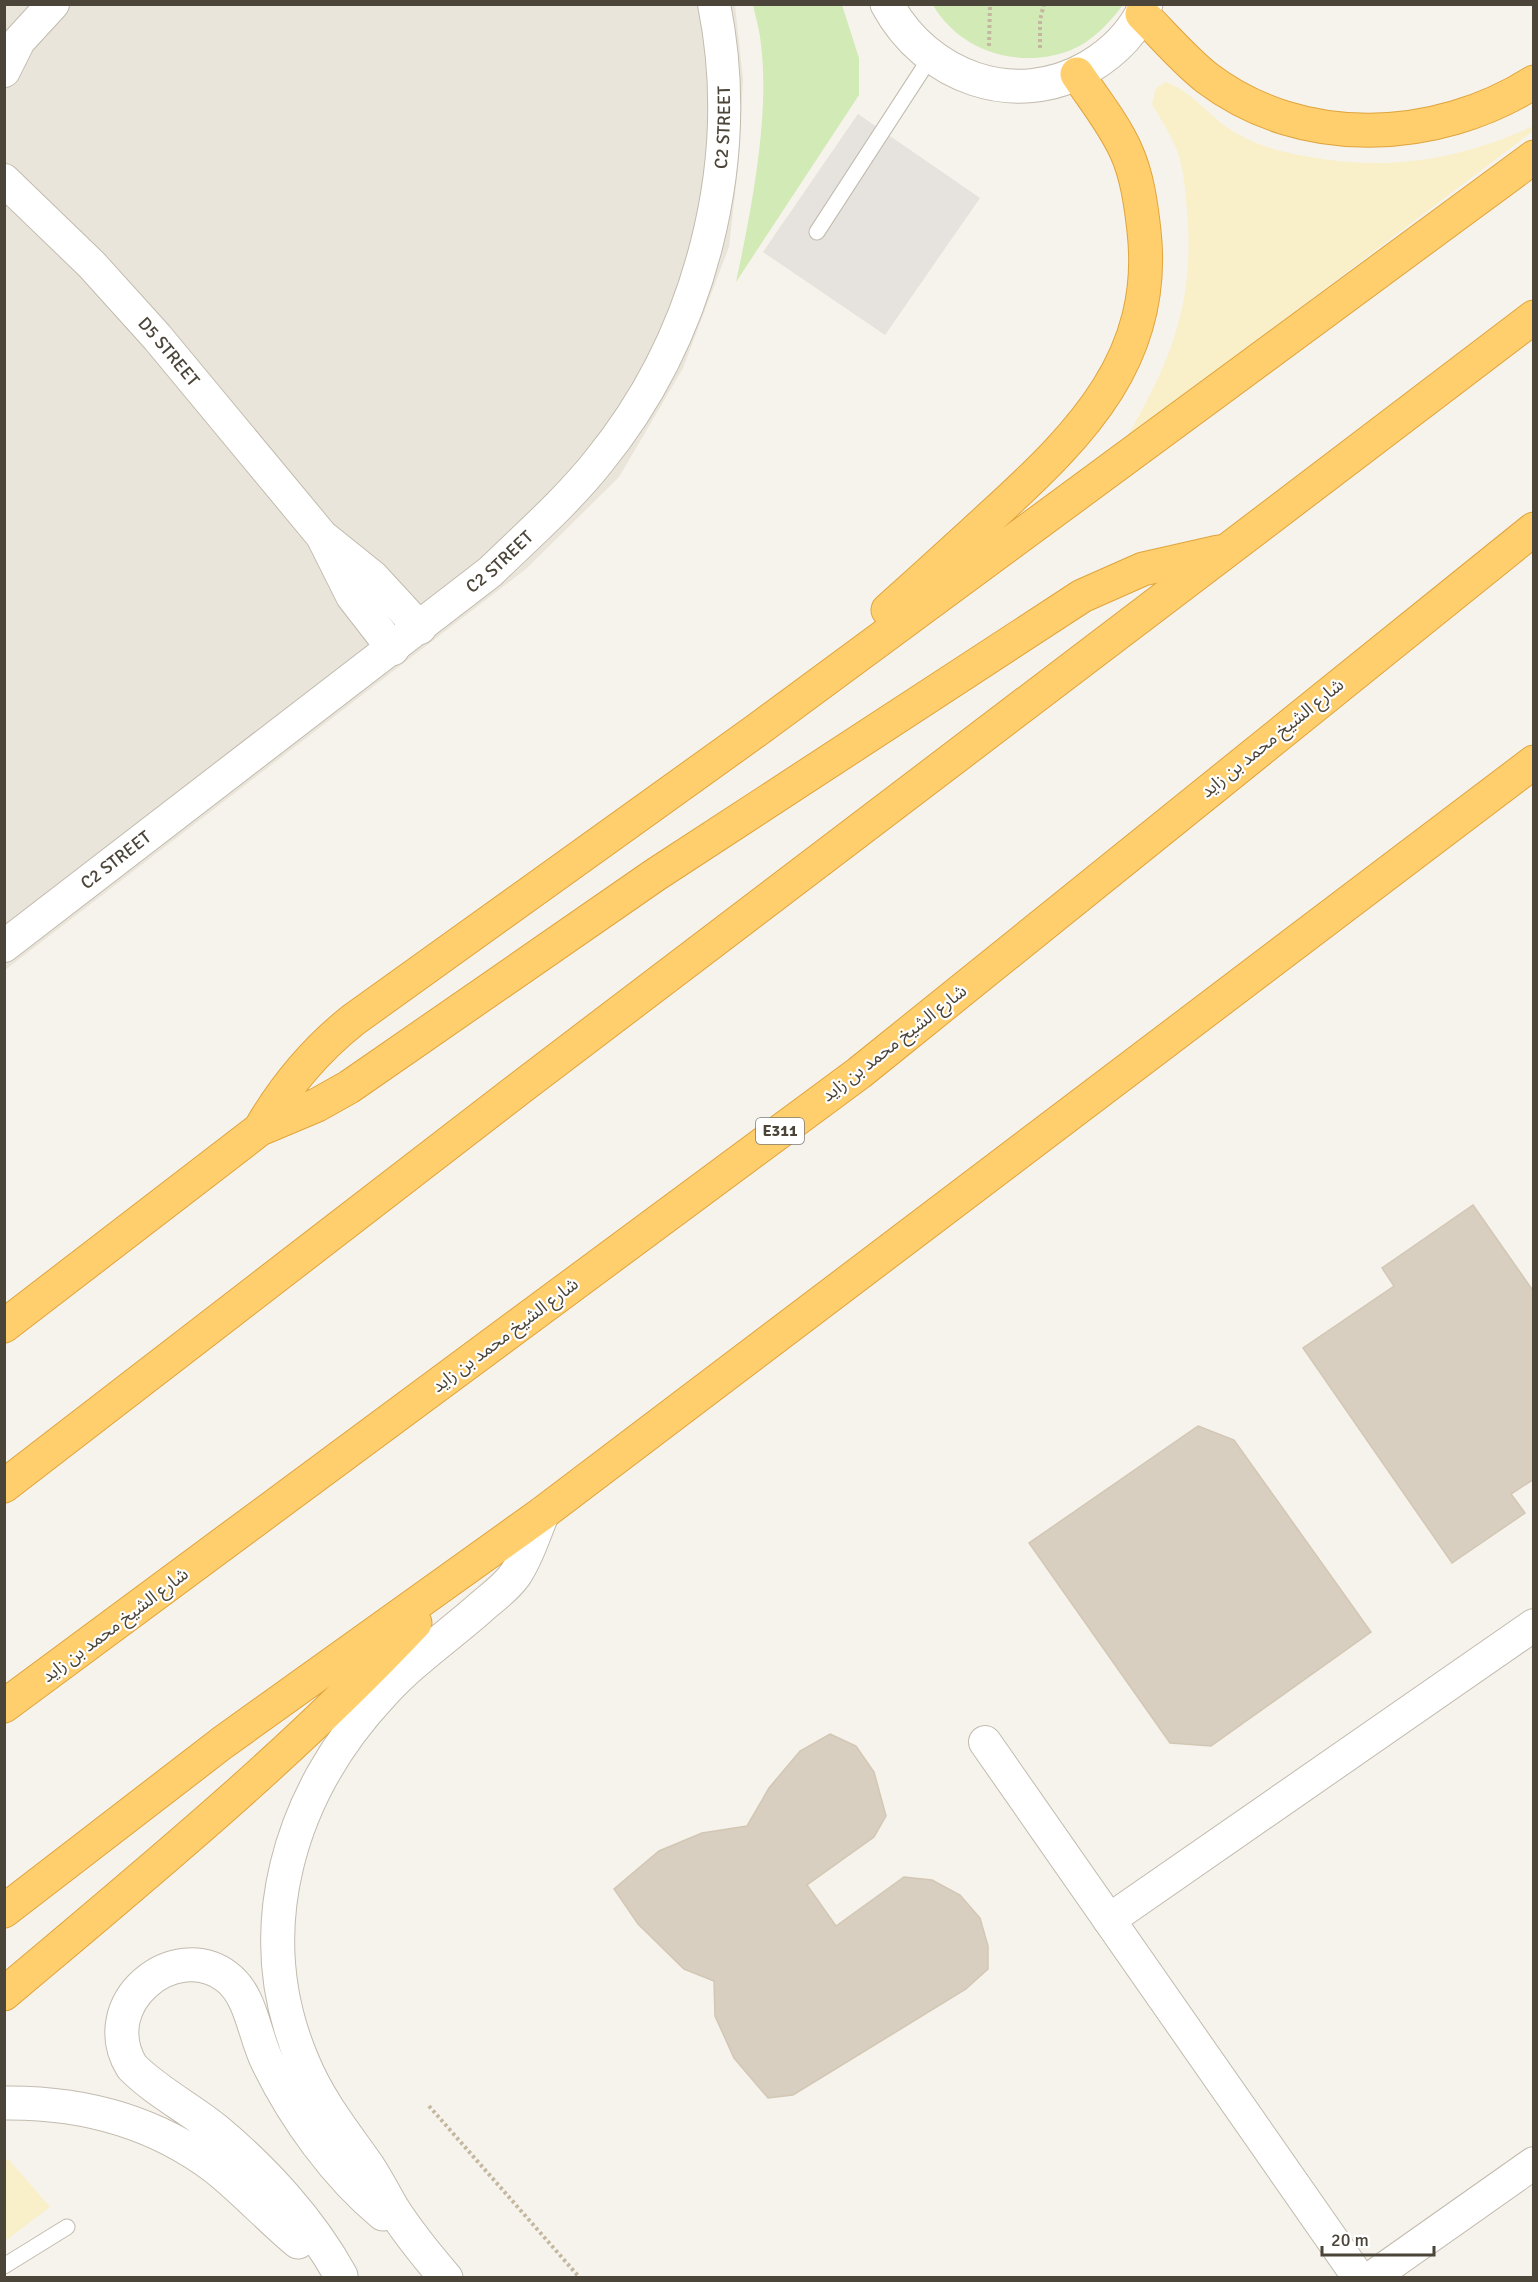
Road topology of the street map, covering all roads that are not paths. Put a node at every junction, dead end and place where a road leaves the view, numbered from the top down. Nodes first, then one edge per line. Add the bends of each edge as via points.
1 (53, 4) edge
2 (714, 4) edge
3 (887, 4) edge
4 (1144, 9) edge
5 (12, 45) edge
6 (930, 58) junction
7 (4, 71) edge
8 (1077, 74) junction
9 (1533, 82) edge
10 (1533, 156) edge
11 (4, 180) edge
12 (817, 232) dead end
13 (1533, 317) edge
14 (1533, 529) edge
15 (322, 536) junction
16 (1229, 549) junction
17 (420, 628) junction
18 (393, 649) junction
19 (757, 730) junction
20 (1533, 762) edge
21 (4, 946) edge
22 (260, 1129) junction
23 (4, 1326) edge
24 (4, 1486) edge
25 (543, 1513) junction
26 (462, 1570) junction
27 (1533, 1625) edge
28 (4, 1707) edge
29 (985, 1742) dead end
30 (4, 1911) edge
31 (1109, 1920) junction
32 (4, 1994) edge
33 (4, 2103) edge
34 (1533, 2163) edge
35 (67, 2227) dead end
36 (408, 2232) junction
37 (4, 2266) edge
38 (342, 2277) edge
39 (446, 2277) edge
40 (1359, 2277) edge
41 (1371, 2277) edge

1 - 5 street
2 - 17 street, C2 STREET via 724,111 719,187 703,261 678,332 642,399 599,461 490,572
3 - 6 street via 906,35
4 - 8 street via 1125,39
4 - 9 highway via 1207,78 1241,99 1317,126 1357,131 1437,124 1476,112
5 - 7 street
6 - 8 street via 957,74 1013,87 1040,85
6 - 12 lane
8 - 19 highway via 1126,151 1140,200 1146,252 1142,303 1127,354 1103,399 1071,441
10 - 19 highway
11 - 15 street, D5 STREET via 92,265 157,337
13 - 16 highway
14 - 28 highway, شارع الشيخ محمد بن زايد / E311 via 859,1073
15 - 17 street, D5 STREET via 373,577
15 - 18 street, D5 STREET via 340,577
16 - 22 highway via 1143,569 1082,596 655,875 349,1087 308,1110
16 - 24 highway
17 - 18 street, C2 STREET
18 - 21 street, C2 STREET
19 - 22 highway via 353,1020 305,1063 280,1094
20 - 25 highway
22 - 23 highway
25 - 26 highway
25 - 36 street via 525,1557 506,1586 385,1690 332,1754 297,1823 281,1892 281,1982 303,2061 330,2115
26 - 30 highway via 222,1743
26 - 32 highway via 413,1625 309,1727 132,1886
27 - 31 street
29 - 31 street
31 - 40 street
33 - 38 street via 79,2107 116,2116 186,2147 218,2169 281,2229
34 - 41 street
35 - 37 lane
36 - 38 street via 363,2196 306,2128 267,2061 239,1988 226,1976 192,1966 167,1971 145,1983 133,1994 120,2024 124,2054 132,2067 217,2131 253,2165 319,2238
36 - 39 street

